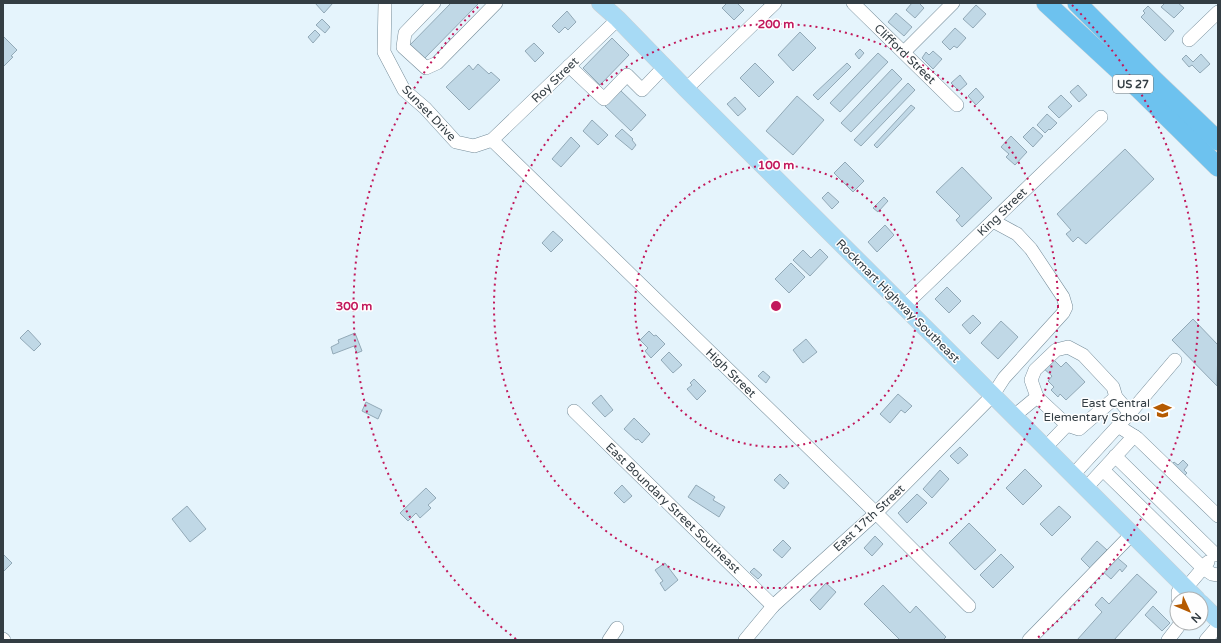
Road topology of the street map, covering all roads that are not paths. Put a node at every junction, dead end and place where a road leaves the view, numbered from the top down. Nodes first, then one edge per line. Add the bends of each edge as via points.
1 (385, 3) edge
2 (434, 3) edge
3 (496, 3) edge
4 (600, 3) edge
5 (775, 3) edge
6 (853, 3) edge
7 (953, 3) edge
8 (1046, 3) edge
9 (1077, 3) edge
10 (1218, 12) edge
11 (618, 18) junction
12 (1189, 40) dead end
13 (904, 52) junction
14 (569, 66) junction
15 (664, 66) junction
16 (686, 89) junction
17 (956, 105) dead end
18 (1102, 117) dead end
19 (492, 140) junction
20 (1218, 141) edge
21 (1218, 167) edge
22 (993, 221) junction
23 (903, 306) junction
24 (1175, 360) dead end
25 (993, 395) junction
26 (1037, 397) junction
27 (1116, 397) junction
28 (574, 411) dead end
29 (1130, 413) junction
30 (1014, 416) junction
31 (1067, 425) junction
32 (1118, 426) junction
33 (1134, 436) junction
34 (1045, 448) junction
35 (1115, 456) junction
36 (1103, 470) junction
37 (1073, 475) junction
38 (1086, 488) junction
39 (876, 513) junction
40 (1218, 516) edge
41 (1132, 534) junction
42 (1217, 554) edge
43 (1203, 568) junction
44 (1218, 575) edge
45 (1184, 591) edge
46 (1187, 591) edge
47 (773, 606) junction
48 (969, 606) dead end
49 (1209, 611) edge
50 (1218, 620) edge
51 (1218, 626) edge
52 (617, 628) dead end
53 (1175, 631) edge
54 (610, 640) edge
55 (745, 640) edge
56 (1029, 640) edge
57 (1168, 640) edge
58 (1206, 640) edge

1 - 19 street, Sunset Drive via 384,52 404,90 425,108 456,142 474,146
2 - 3 street via 405,33 403,47 426,68 437,64
4 - 11 main road, Rockmart Highway Southeast
5 - 16 street
6 - 13 street, Clifford Street
7 - 13 street
8 - 21 highway, US 27
9 - 20 highway, US 27
10 - 12 street
11 - 14 street, Roy Street
11 - 15 main road, Rockmart Highway Southeast
13 - 17 street, Clifford Street
14 - 15 street via 604,100 627,75 642,90
14 - 19 street, Roy Street
15 - 16 main road, Rockmart Highway Southeast
16 - 23 main road, Rockmart Highway Southeast
18 - 22 street, King Street
19 - 39 street, High Street
22 - 23 street, King Street
22 - 25 street, East 17th Street via 1017,234 1027,244 1063,297 1066,307 1004,378
23 - 25 main road, Rockmart Highway Southeast
24 - 29 street
25 - 30 main road, Rockmart Highway Southeast
25 - 39 street, East 17th Street
26 - 27 street via 1031,380 1035,370 1056,350 1068,347 1083,355 1113,387
26 - 30 street
26 - 31 street
27 - 29 street
27 - 31 street via 1079,429
28 - 47 street, East Boundary Street Southeast
29 - 32 street
30 - 34 main road, Rockmart Highway Southeast
31 - 34 street
32 - 33 street
32 - 37 street
33 - 35 street
33 - 40 street
34 - 37 main road, Rockmart Highway Southeast
35 - 36 street
35 - 42 street
36 - 38 street
36 - 43 street
37 - 38 main road, Rockmart Highway Southeast
38 - 41 main road, Rockmart Highway Southeast
39 - 47 street, East 17th Street
39 - 48 street, High Street
41 - 45 main road, Rockmart Highway Southeast
41 - 56 street
42 - 43 street
43 - 44 street
43 - 46 street
47 - 55 street, East 17th Street
49 - 50 main road
51 - 58 street
52 - 54 street
53 - 57 street

